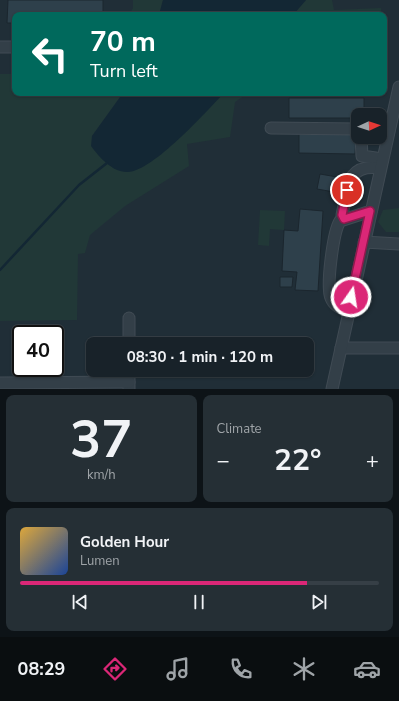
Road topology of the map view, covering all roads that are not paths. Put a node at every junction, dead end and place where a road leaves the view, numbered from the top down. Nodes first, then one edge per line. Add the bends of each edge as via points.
1 (12, 47) edge
2 (0, 48) edge
3 (399, 87) edge
4 (387, 122) edge
5 (271, 128) dead end
6 (351, 129) edge
7 (361, 144) edge
8 (383, 144) edge
9 (381, 164) junction
10 (370, 211) junction
11 (344, 219) junction
12 (364, 242) junction
13 (399, 244) edge
14 (348, 311) junction
15 (129, 318) dead end
16 (129, 337) edge
17 (341, 348) junction
18 (399, 348) edge
19 (0, 383) edge
20 (129, 385) edge
21 (332, 389) edge

1 - 2 street
3 - 4 street
5 - 6 street
7 - 9 street via 362,156
8 - 9 street
9 - 10 street
9 - 11 street via 357,170 350,177 342,215
10 - 11 street
10 - 12 street
11 - 14 street via 336,227 329,291 334,303
12 - 13 street
12 - 14 street
14 - 17 street
15 - 16 street
17 - 18 street
17 - 21 street
19 - 20 street

